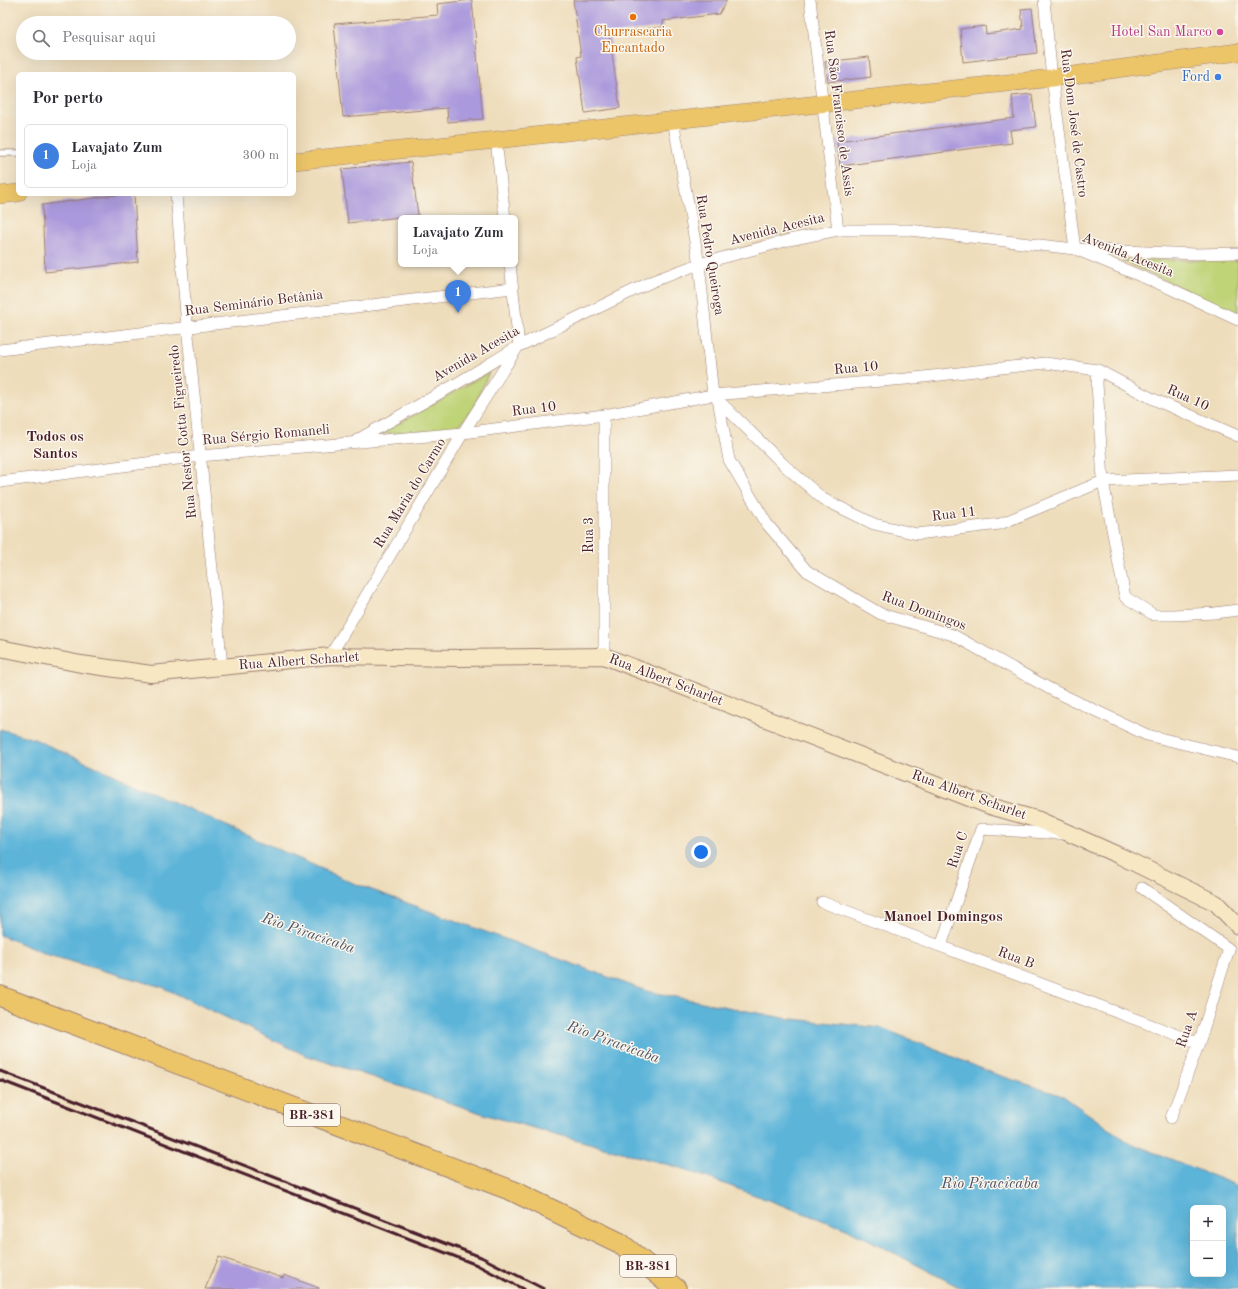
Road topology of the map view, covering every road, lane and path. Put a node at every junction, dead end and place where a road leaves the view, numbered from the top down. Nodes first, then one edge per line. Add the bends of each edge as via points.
1 (810, 0) edge
2 (1044, 0) edge
3 (1238, 52) edge
4 (1052, 78) junction
5 (822, 104) junction
6 (672, 120) junction
7 (496, 140) junction
8 (0, 153) edge
9 (16, 153) edge
10 (296, 161) edge
11 (16, 193) edge
12 (0, 195) edge
13 (176, 196) edge
14 (505, 215) edge
15 (838, 230) junction
16 (1075, 249) junction
17 (1238, 252) edge
18 (699, 264) junction
19 (510, 267) edge
20 (512, 288) junction
21 (1238, 320) edge
22 (187, 326) junction
23 (518, 346) junction
24 (0, 350) edge
25 (1098, 370) junction
26 (716, 397) junction
27 (604, 415) junction
28 (463, 433) junction
29 (1238, 436) edge
30 (353, 442) junction
31 (200, 456) junction
32 (1238, 475) edge
33 (1103, 481) junction
34 (0, 482) edge
35 (1238, 610) edge
36 (0, 648) edge
37 (330, 656) junction
38 (604, 656) junction
39 (222, 666) junction
40 (1238, 757) edge
41 (1074, 834) junction
42 (1142, 888) dead end
43 (822, 902) dead end
44 (1238, 926) edge
45 (941, 946) junction
46 (0, 996) edge
47 (1199, 1043) junction
48 (1171, 1118) dead end
49 (676, 1289) edge

1 - 5 street, Rua São Francisco de Assis
2 - 4 street, Rua Dom José de Castro
3 - 4 main road
4 - 5 main road
4 - 16 street, Rua Dom José de Castro
5 - 6 main road
5 - 15 street, Rua São Francisco de Assis
6 - 7 main road
6 - 18 street, Rua Pedro Queiroga
7 - 10 main road
7 - 14 street
8 - 9 lane
11 - 12 main road
13 - 22 street, Rua Nestor Cotta Figueiredo
15 - 16 street, Avenida Acesita via 909,230
15 - 18 street, Avenida Acesita
16 - 17 street via 1196,254
16 - 21 street, Avenida Acesita
18 - 23 street, Avenida Acesita via 653,281
18 - 26 street, Rua Pedro Queiroga
19 - 20 street
20 - 22 street, Rua Seminário Betânia
20 - 23 street
22 - 24 street, Rua Seminário Betânia
22 - 31 street, Rua Nestor Cotta Figueiredo
23 - 28 street, Rua Maria do Carmo
23 - 30 street, Avenida Acesita
25 - 26 street, Rua 10 via 1045,363
25 - 29 street, Rua 10 via 1153,399
25 - 33 street via 1096,383
26 - 27 street, Rua 10
26 - 33 street, Rua 11 via 784,465 823,499 874,524 917,534 1000,524
26 - 40 street, Rua Domingos via 729,460 767,524 807,571 881,614 953,635 1052,690 1147,735
27 - 28 street, Rua 10
27 - 38 street, Rua 3
28 - 30 street, Rua Sérgio Romaneli
28 - 37 street, Rua Maria do Carmo
30 - 31 street, Rua Sérgio Romaneli
31 - 34 street, Rua Sérgio Romaneli
31 - 39 street, Rua Nestor Cotta Figueiredo
32 - 33 street, Rua 11
33 - 35 street via 1125,597 1154,615
36 - 39 main road, Rua Albert Scharlet via 81,664 151,674
37 - 38 main road, Rua Albert Scharlet
37 - 39 main road, Rua Albert Scharlet
38 - 41 main road, Rua Albert Scharlet via 990,806 1039,820
41 - 44 main road, Rua Albert Scharlet via 1216,903
41 - 45 street, Rua C via 981,829
42 - 47 street, Rua A via 1229,949
43 - 45 street, Rua B
45 - 47 street, Rua B
46 - 49 highway, BR-381 via 513,1190 620,1243
47 - 48 street, Rua A

